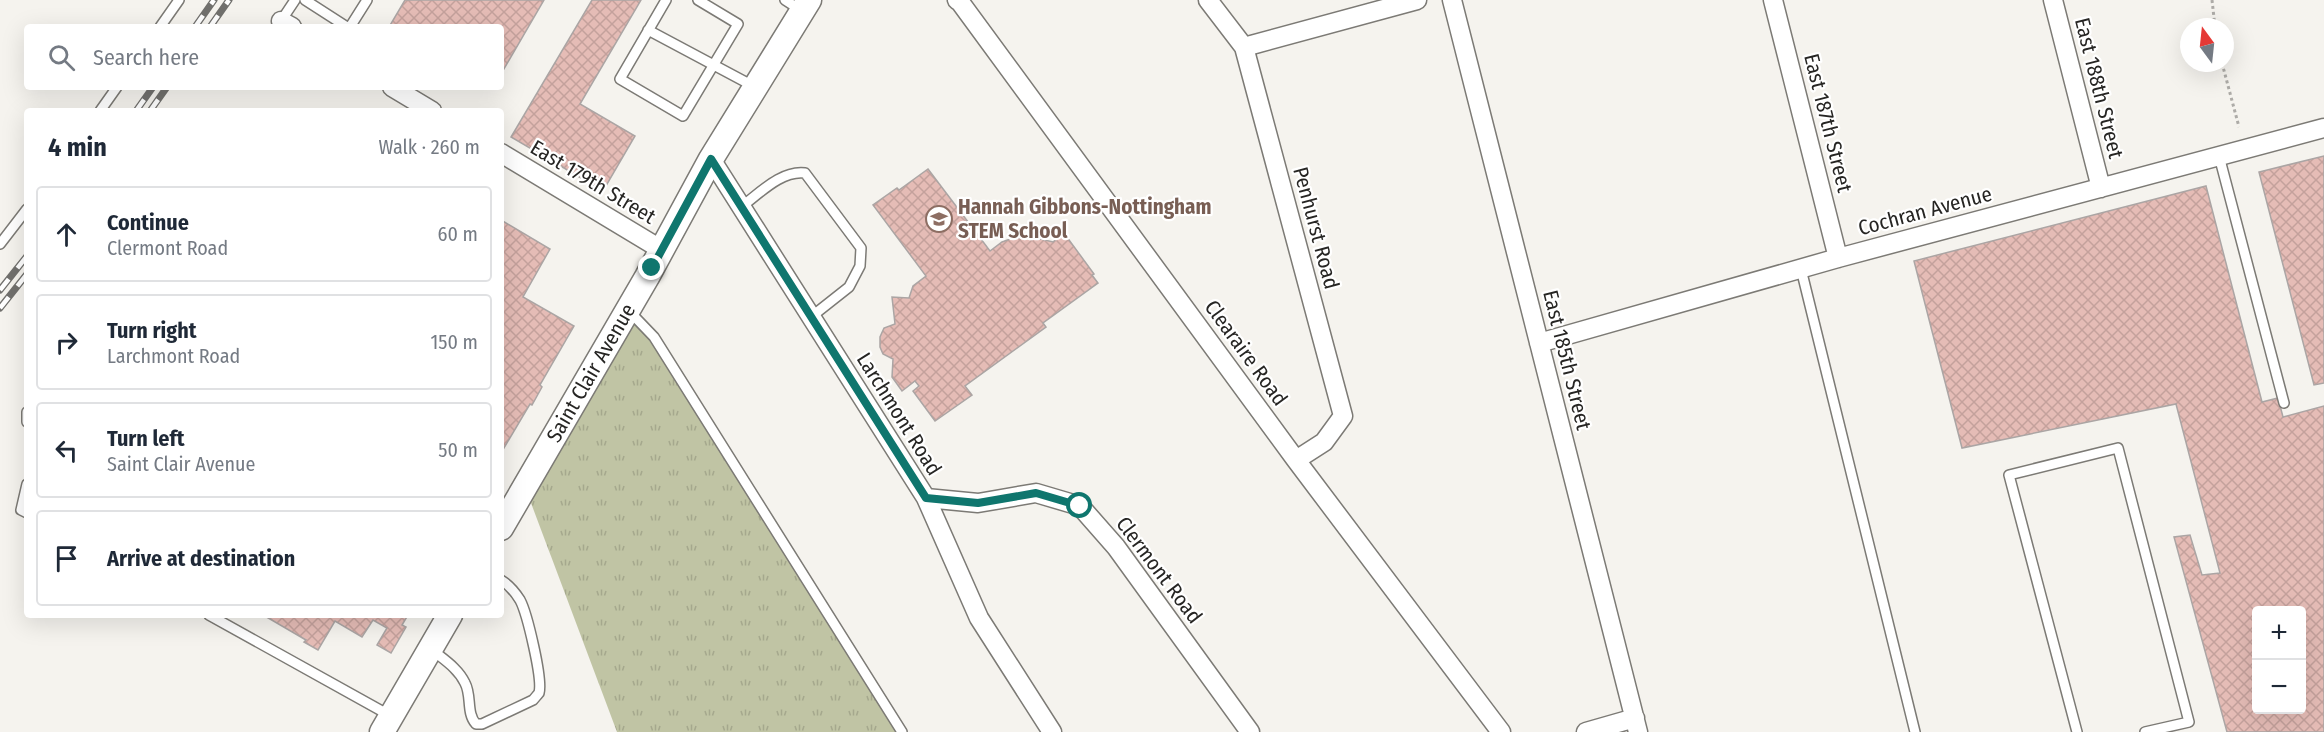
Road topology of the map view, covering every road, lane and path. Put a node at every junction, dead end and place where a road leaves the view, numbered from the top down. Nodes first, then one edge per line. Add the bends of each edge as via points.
1 (179, 0) edge
2 (295, 0) edge
3 (305, 0) edge
4 (367, 0) edge
5 (666, 0) edge
6 (698, 0) edge
7 (957, 0) edge
8 (1208, 0) edge
9 (1417, 0) edge
10 (1452, 0) edge
11 (1773, 0) edge
12 (2053, 0) edge
13 (2212, 0) edge
14 (799, 4) edge
15 (2214, 18) edge
16 (162, 24) edge
17 (286, 24) edge
18 (344, 24) edge
19 (351, 24) edge
20 (648, 30) junction
21 (1244, 47) junction
22 (714, 66) junction
23 (2224, 72) edge
24 (755, 87) junction
25 (115, 90) edge
26 (397, 90) edge
27 (102, 108) edge
28 (427, 108) edge
29 (2239, 127) dead end
30 (2324, 128) edge
31 (504, 155) edge
32 (2219, 156) junction
33 (711, 159) junction
34 (2101, 188) junction
35 (741, 207) junction
36 (24, 213) edge
37 (0, 244) edge
38 (662, 250) junction
39 (1838, 258) junction
40 (1801, 269) junction
41 (628, 310) junction
42 (811, 317) junction
43 (1539, 343) junction
44 (2284, 403) dead end
45 (1296, 459) junction
46 (24, 497) edge
47 (926, 498) junction
48 (24, 512) edge
49 (504, 523) edge
50 (504, 582) edge
51 (214, 618) edge
52 (448, 618) edge
53 (430, 649) junction
54 (387, 724) edge
55 (1637, 725) edge
56 (482, 726) edge
57 (468, 731) edge
58 (902, 732) edge
59 (1052, 732) edge
60 (1250, 732) edge
61 (1501, 732) edge
62 (1586, 732) edge
63 (1915, 732) edge
64 (2077, 732) edge
65 (2145, 732) edge

1 - 16 lane
2 - 17 lane
3 - 18 lane
4 - 19 lane
5 - 20 lane
6 - 22 lane via 738,24
7 - 45 street, Clearaire Road
8 - 21 street, Penhurst Road
9 - 21 street
10 - 43 street, East 185th Street
11 - 39 street, East 187th Street
12 - 34 street, East 188th Street
13 - 15 path
14 - 24 street, Saint Clair Avenue
20 - 22 lane
20 - 22 lane via 620,79 683,116
21 - 45 street, Penhurst Road via 1342,416 1324,442
22 - 24 lane
23 - 29 path
24 - 33 street, Saint Clair Avenue
25 - 27 lane
26 - 28 street
30 - 32 street, Cochran Avenue
31 - 38 street, East 179th Street
32 - 34 street, Cochran Avenue
32 - 44 lane
33 - 35 street, Larchmont Road
33 - 38 street, Saint Clair Avenue
34 - 39 street, Cochran Avenue
35 - 42 street, Larchmont Road
35 - 42 lane via 776,181 795,171 805,173 861,248 860,266 849,287
36 - 37 lane
38 - 41 street, Saint Clair Avenue
39 - 40 street, Cochran Avenue
40 - 43 street, Cochran Avenue
40 - 63 lane
41 - 49 street, Saint Clair Avenue
41 - 58 lane via 654,337
42 - 47 street, Larchmont Road
43 - 55 street, East 185th Street
45 - 61 street, Clearaire Road
46 - 48 lane
47 - 59 street, Larchmont Road via 979,618
47 - 60 street, Clermont Road via 978,503 1036,493 1080,506 1116,547
50 - 56 lane via 520,600 528,618 539,693 533,700
51 - 54 lane
52 - 53 street
53 - 54 street
53 - 56 lane via 457,670 470,695 472,720
55 - 62 street
56 - 57 lane
64 - 65 lane via 2009,475 2118,448 2189,722

